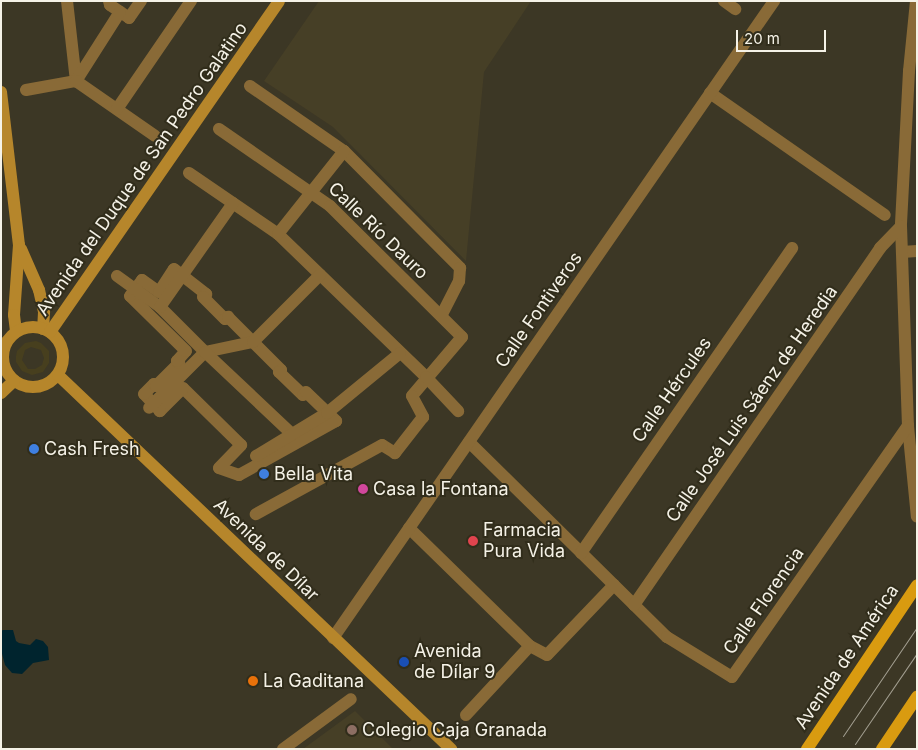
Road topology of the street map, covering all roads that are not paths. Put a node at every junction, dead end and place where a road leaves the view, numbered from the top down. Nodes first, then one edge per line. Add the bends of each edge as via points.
1 (67, 1) edge
2 (109, 1) edge
3 (141, 1) edge
4 (190, 1) edge
5 (279, 1) edge
6 (724, 1) edge
7 (774, 1) edge
8 (916, 1) edge
9 (735, 9) dead end
10 (120, 12) junction
11 (913, 72) edge
12 (76, 80) junction
13 (250, 86) dead end
14 (26, 90) dead end
15 (1, 92) edge
16 (710, 93) junction
17 (118, 109) junction
18 (219, 129) dead end
19 (155, 136) dead end
20 (344, 151) junction
21 (189, 173) dead end
22 (311, 192) junction
23 (233, 203) junction
24 (885, 215) dead end
25 (901, 226) junction
26 (278, 234) junction
27 (19, 244) junction
28 (792, 248) dead end
29 (917, 251) edge
30 (902, 252) junction
31 (320, 275) junction
32 (117, 276) dead end
33 (184, 276) junction
34 (135, 289) junction
35 (160, 307) junction
36 (441, 316) junction
37 (46, 330) junction
38 (16, 332) junction
39 (254, 342) junction
40 (3, 345) edge
41 (205, 352) junction
42 (400, 353) junction
43 (58, 374) junction
44 (426, 377) junction
45 (14, 381) junction
46 (1, 393) edge
47 (151, 406) junction
48 (458, 411) dead end
49 (328, 412) junction
50 (908, 426) junction
51 (292, 434) junction
52 (469, 442) junction
53 (224, 475) junction
54 (256, 514) dead end
55 (917, 517) edge
56 (409, 528) junction
57 (581, 553) junction
58 (917, 585) edge
59 (614, 586) junction
60 (634, 605) junction
61 (333, 638) junction
62 (530, 646) junction
63 (350, 699) dead end
64 (916, 700) edge
65 (466, 715) dead end
66 (283, 749) edge
67 (451, 749) edge
68 (807, 749) edge
69 (882, 749) edge

1 - 12 street
2 - 10 street
3 - 10 street via 129,18
4 - 17 street
5 - 37 main road, Avenida del Duque de San Pedro Galatino
6 - 9 street
7 - 16 street, Calle Fontiveros
8 - 11 street
10 - 12 street
11 - 25 street
12 - 14 street
12 - 17 street
13 - 20 street
15 - 27 main road
16 - 24 street
16 - 52 street, Calle Fontiveros
17 - 19 street
18 - 22 street, Calle Río Dauro
20 - 22 street
20 - 36 street via 460,268 459,281
21 - 23 street
22 - 26 street
22 - 36 street, Calle Río Dauro via 330,206
23 - 26 street
23 - 33 street
25 - 30 street
25 - 60 street, Calle José Luis Sáenz de Heredia via 875,256
26 - 31 street
27 - 37 main road via 38,290
27 - 38 main road via 14,315
28 - 57 street, Calle Hércules
29 - 30 street
30 - 50 street
31 - 39 street
31 - 42 street
32 - 34 street
33 - 34 street via 174,269 159,292 142,280
33 - 35 street
33 - 39 street
34 - 35 street
34 - 47 street via 130,296 186,351 176,361 179,363 144,394
35 - 41 street
36 - 44 street, Calle Río Dauro via 462,337
37 - 38 main road via 30,327
37 - 43 main road via 60,343 64,355
38 - 40 main road
39 - 41 street
39 - 49 street via 303,395 306,392
40 - 45 main road via 4,366
41 - 47 street
41 - 51 street
42 - 44 street
42 - 49 street
43 - 45 main road via 37,388
43 - 61 main road, Avenida de Dílar
44 - 48 street
44 - 54 street via 412,396 424,417 395,453 382,445
45 - 46 main road
47 - 53 street via 160,411 183,388 241,445 219,468
49 - 51 street
49 - 53 street via 336,421 239,475
50 - 55 street
50 - 60 street, Calle Florencia via 732,677 667,637
51 - 53 street
52 - 56 street, Calle Fontiveros
52 - 57 street, Calle Florencia
56 - 61 street, Calle Fontiveros
56 - 62 street
57 - 59 street, Calle Florencia
58 - 68 main road, Avenida de América
59 - 60 street, Calle Florencia
59 - 62 street via 547,655
61 - 67 main road, Avenida de Dílar via 370,669
62 - 65 street
63 - 66 street
64 - 69 main road

